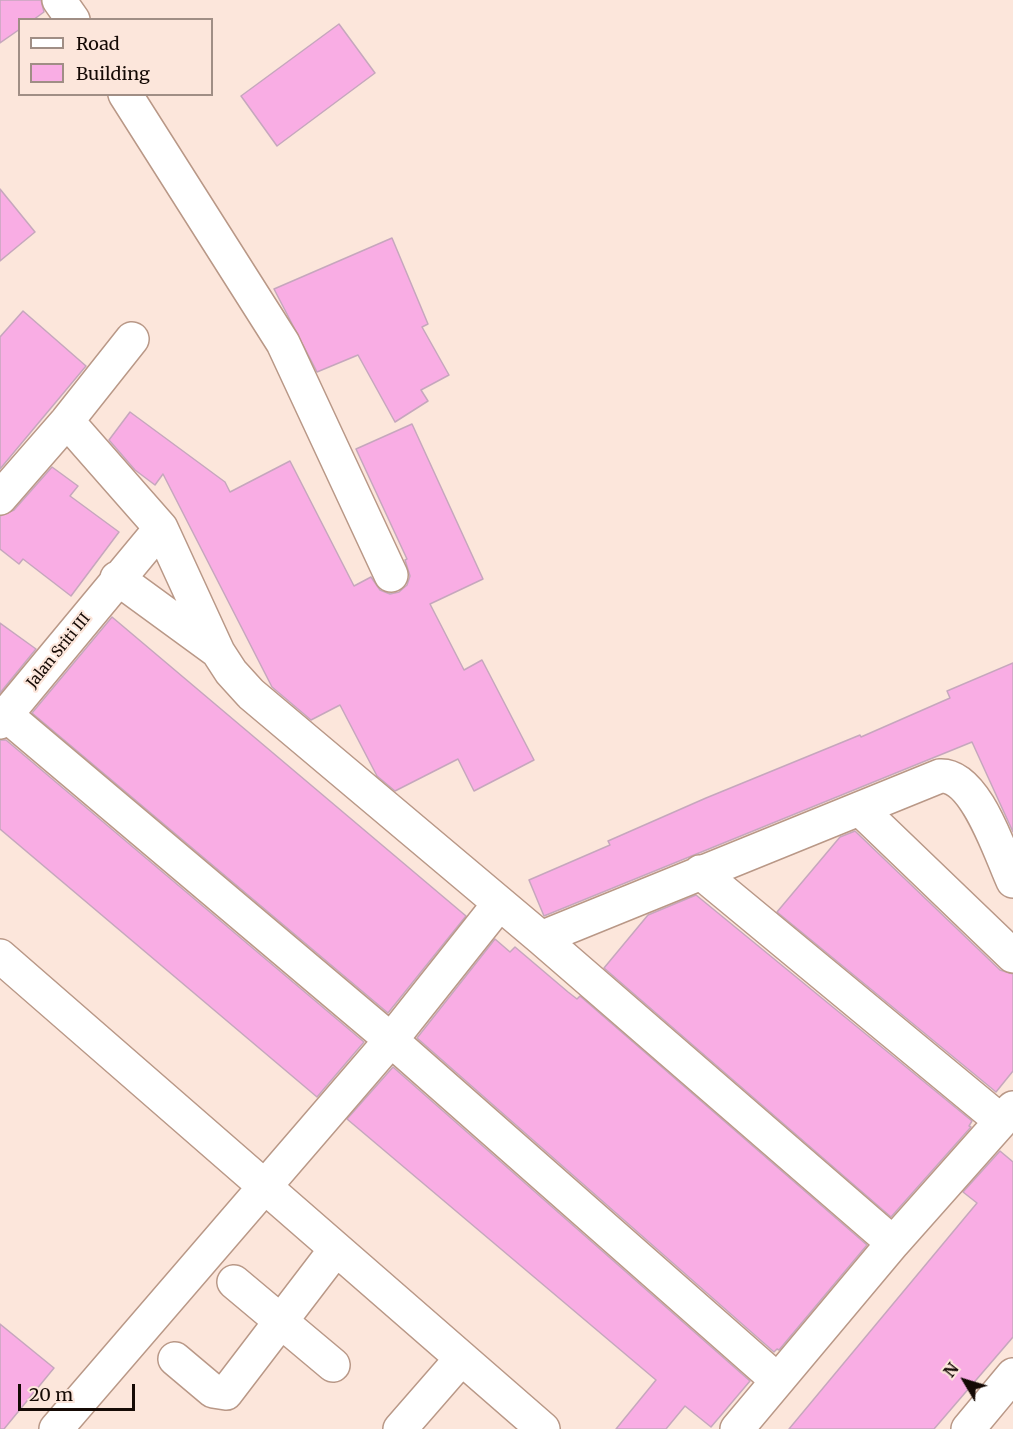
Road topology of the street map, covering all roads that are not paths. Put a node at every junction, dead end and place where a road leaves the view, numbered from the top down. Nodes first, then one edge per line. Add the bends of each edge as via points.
1 (59, 0) edge
2 (72, 18) edge
3 (126, 96) edge
4 (132, 339) dead end
5 (67, 421) junction
6 (0, 498) edge
7 (161, 528) junction
8 (391, 574) dead end
9 (117, 578) junction
10 (218, 652) junction
11 (3, 719) edge
12 (861, 809) junction
13 (700, 872) junction
14 (1013, 881) edge
15 (499, 904) junction
16 (541, 938) junction
17 (0, 956) edge
18 (1013, 956) edge
19 (391, 1040) junction
20 (1007, 1115) edge
21 (266, 1186) junction
22 (892, 1243) junction
23 (336, 1249) junction
24 (234, 1282) dead end
25 (280, 1320) junction
26 (175, 1359) dead end
27 (461, 1359) junction
28 (333, 1365) dead end
29 (1013, 1375) edge
30 (777, 1380) junction
31 (56, 1429) edge
32 (400, 1429) edge
33 (543, 1429) edge
34 (737, 1429) edge
35 (968, 1429) edge

1 - 2 street
3 - 8 street via 283,343
4 - 5 street
5 - 6 street
5 - 7 street
7 - 9 street, Jalan Sriti III
7 - 10 street
9 - 10 street
9 - 11 street, Jalan Sriti III
10 - 15 street via 251,694
11 - 19 street
12 - 13 street
12 - 14 street via 946,775 969,789 975,798
12 - 18 street
13 - 16 street
13 - 20 street
15 - 16 street
15 - 19 street
16 - 22 street
17 - 21 street
19 - 21 street
19 - 30 street
20 - 22 street
21 - 23 street
21 - 31 street
22 - 30 street
23 - 25 street
23 - 27 street
24 - 25 street
25 - 26 street via 226,1393 213,1391
25 - 28 street
27 - 32 street
27 - 33 street
29 - 35 street
30 - 34 street

